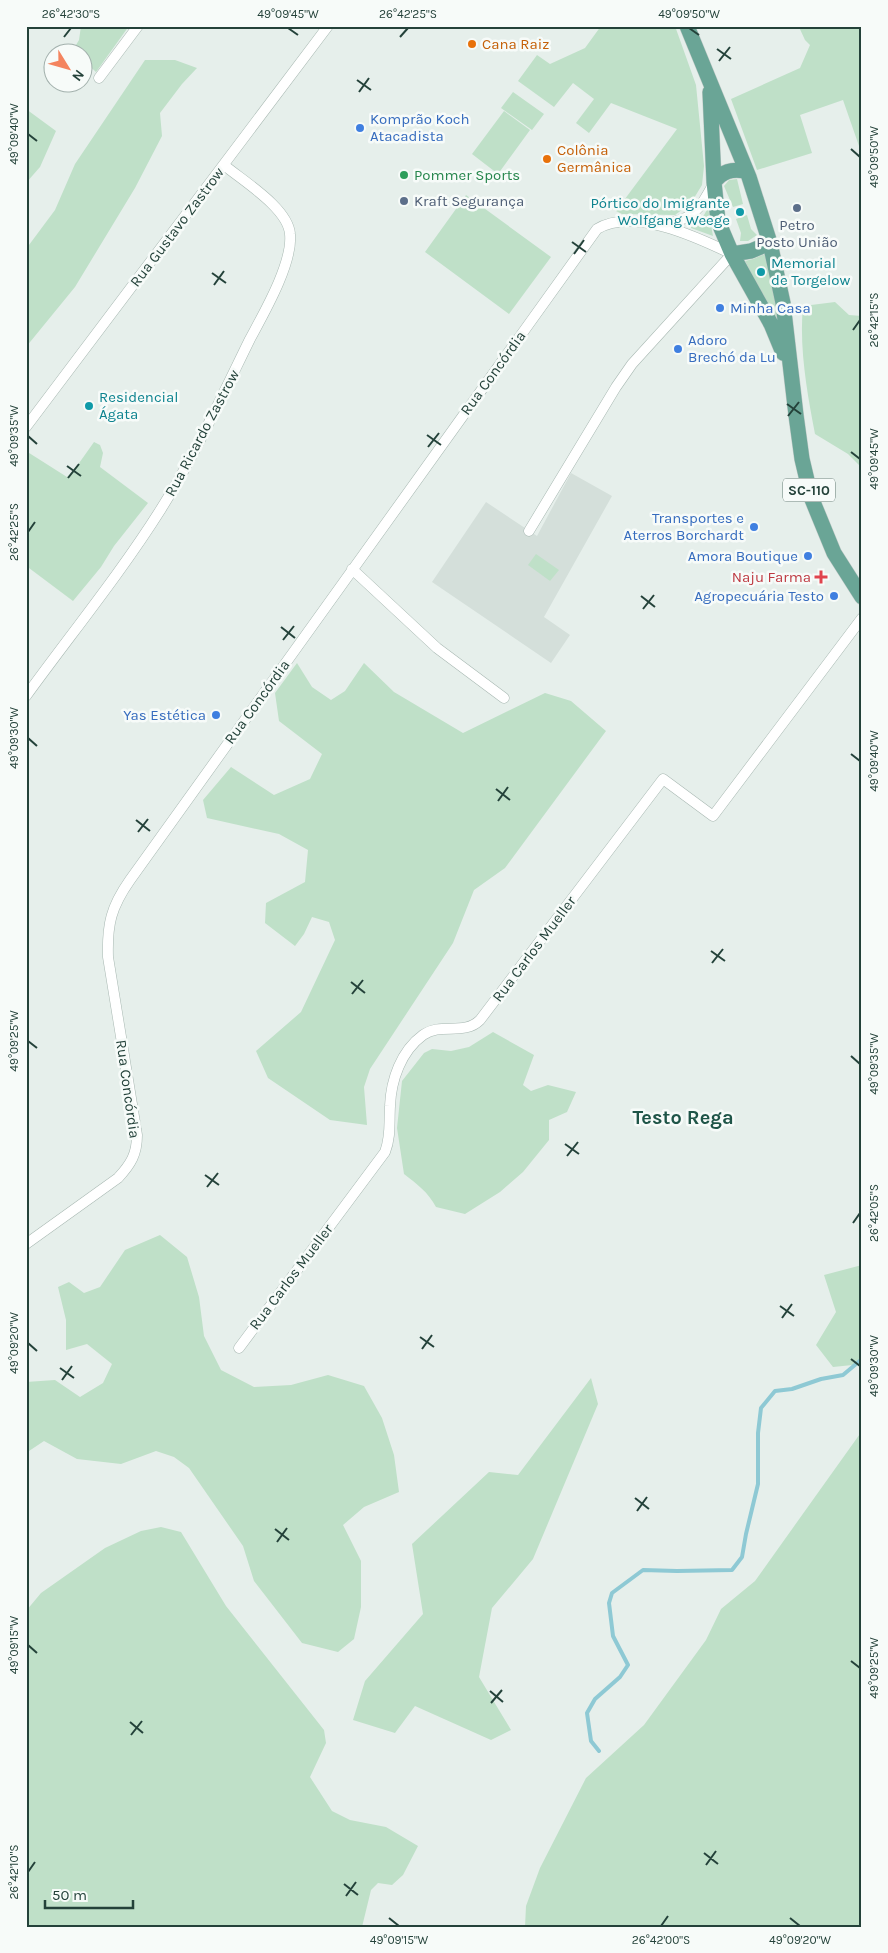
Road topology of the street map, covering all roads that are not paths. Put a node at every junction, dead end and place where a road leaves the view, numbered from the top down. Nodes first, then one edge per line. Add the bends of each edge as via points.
1 (138, 26) edge
2 (328, 26) edge
3 (687, 26) edge
4 (99, 78) dead end
5 (709, 80) junction
6 (224, 165) junction
7 (745, 171) junction
8 (714, 182) junction
9 (657, 225) junction
10 (770, 243) junction
11 (732, 254) junction
12 (791, 371) junction
13 (26, 427) edge
14 (529, 531) dead end
15 (352, 569) junction
16 (862, 597) edge
17 (862, 618) edge
18 (26, 696) edge
19 (504, 698) dead end
20 (26, 1244) edge
21 (239, 1348) dead end

1 - 4 street
2 - 6 street, Rua Gustavo Zastrow
3 - 5 main road, SC-110
5 - 7 main road, SC-110
5 - 8 main road, SC-110
6 - 13 street, Rua Gustavo Zastrow
6 - 18 street, Rua Ricardo Zastrow via 286,219 290,234 283,270 197,445 165,502
7 - 8 main road via 728,171
7 - 10 main road, SC-110
8 - 9 street, Rua Concórdia via 704,201 687,218
8 - 11 main road, SC-110 via 718,221
9 - 11 street, Rua Concórdia
9 - 15 street, Rua Concórdia via 614,222 597,229
10 - 11 main road
10 - 12 main road, SC-110 via 783,303
11 - 12 main road, SC-110 via 771,324
11 - 14 street via 632,364
12 - 16 main road, SC-110 via 802,459 811,497 834,553
15 - 19 street via 437,648
15 - 20 street, Rua Concórdia via 118,898 107,933 108,957 137,1135 135,1154 118,1178
17 - 21 street, Rua Carlos Mueller via 713,816 663,779 475,1026 433,1030 410,1047 395,1076 390,1106 390,1137 385,1152

